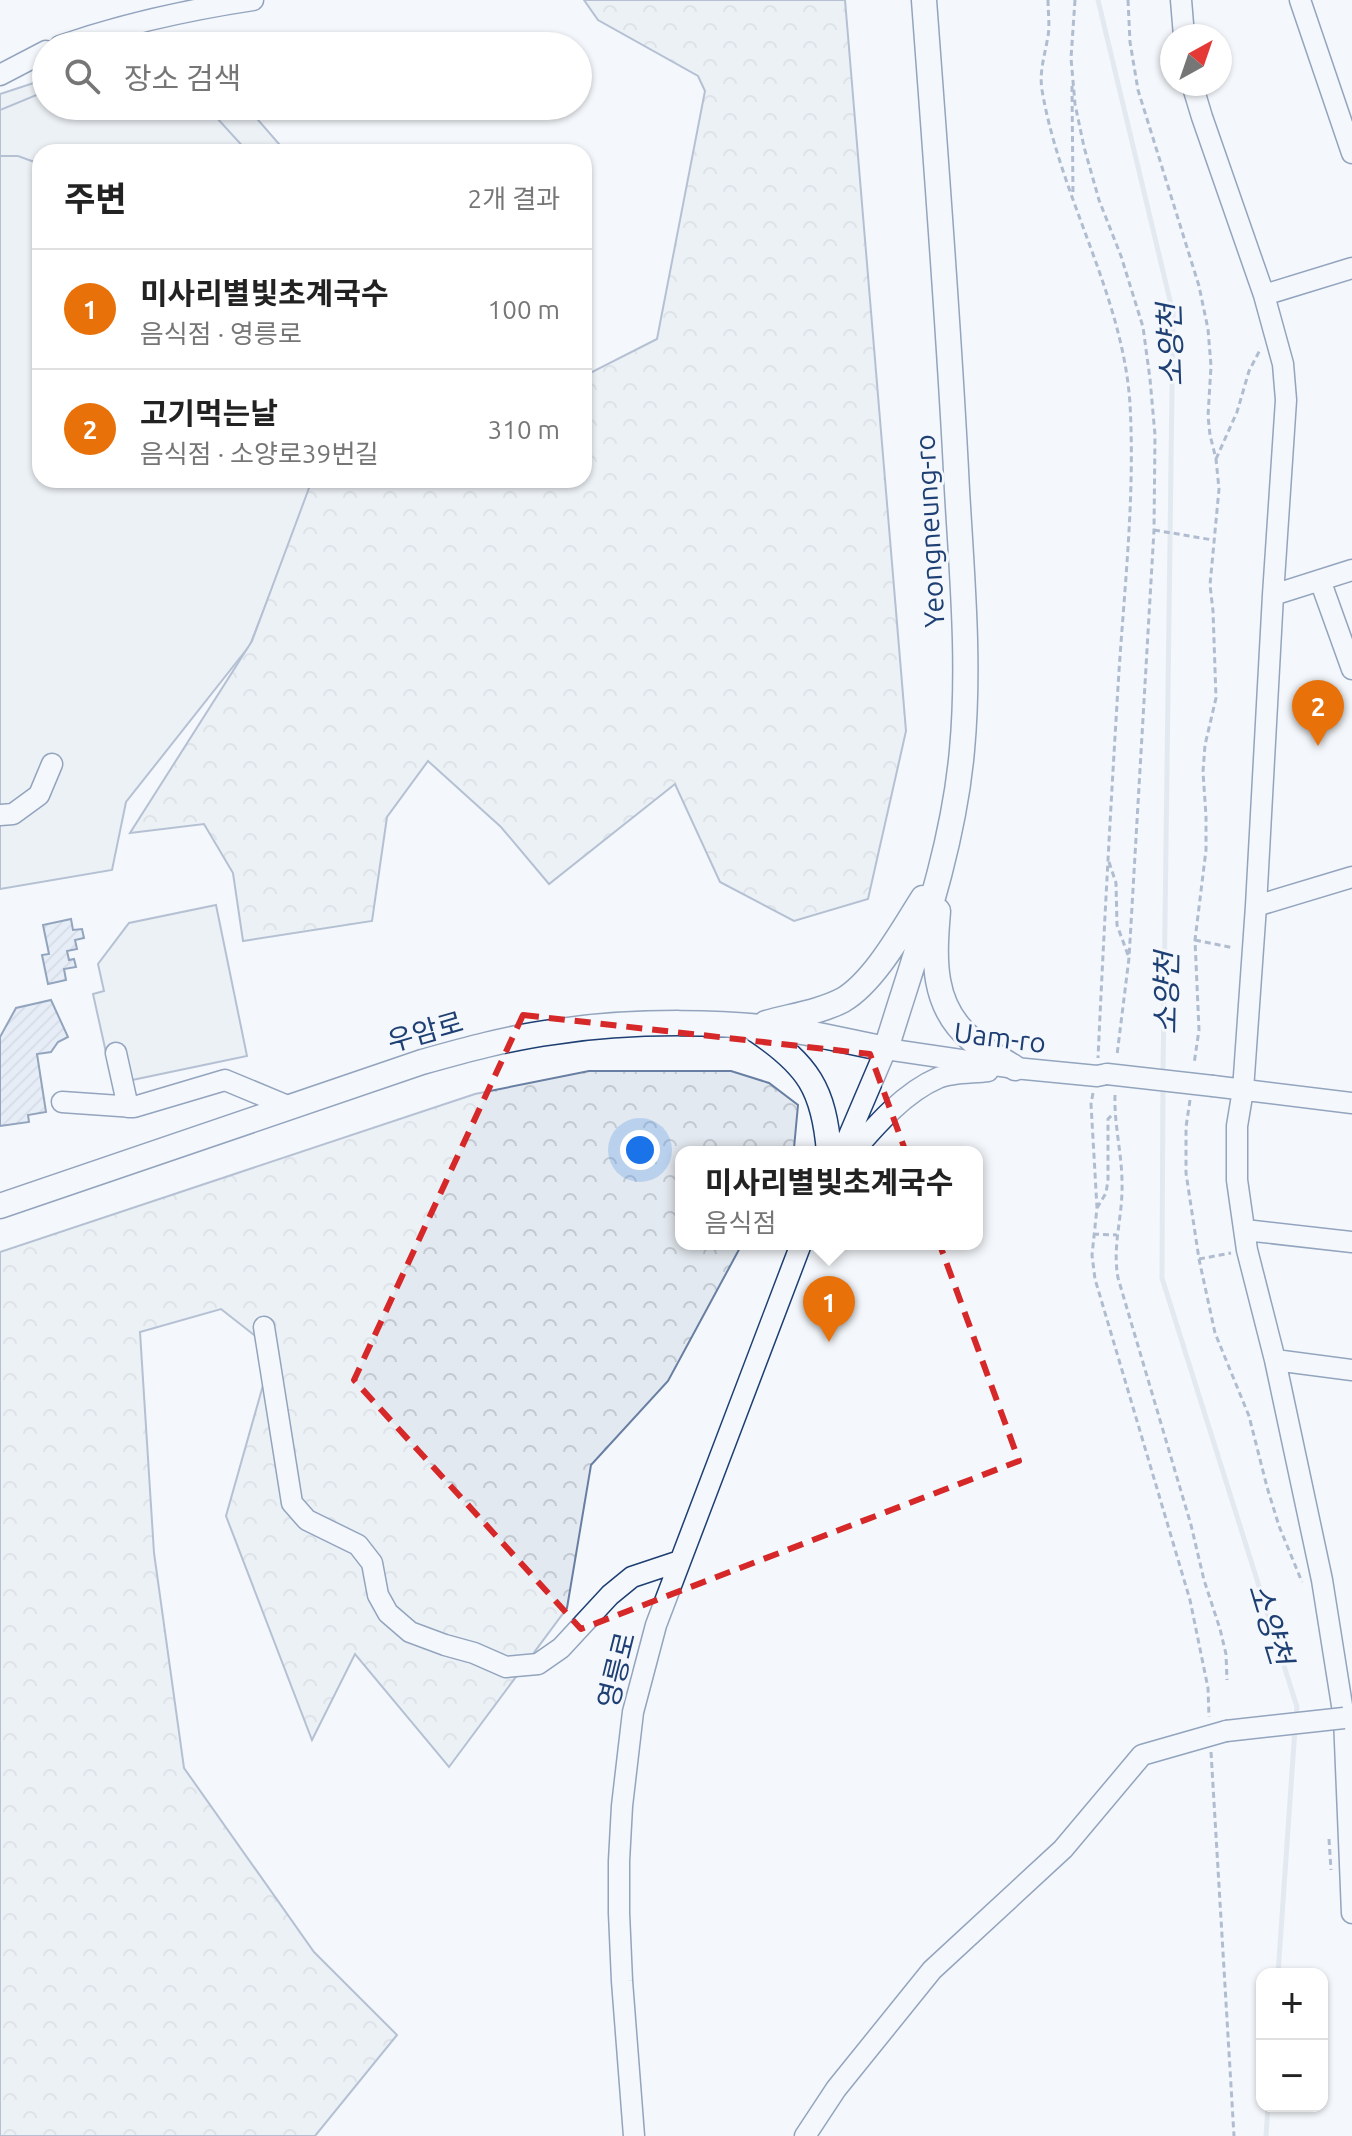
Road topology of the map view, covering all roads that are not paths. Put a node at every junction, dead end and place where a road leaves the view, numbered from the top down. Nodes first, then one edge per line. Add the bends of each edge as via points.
1 (253, 0) edge
2 (924, 0) edge
3 (1181, 0) edge
4 (1300, 0) edge
5 (1183, 24) edge
6 (106, 32) edge
7 (32, 54) edge
8 (0, 56) edge
9 (32, 59) edge
10 (0, 75) edge
11 (1196, 96) edge
12 (1352, 153) edge
13 (1352, 268) edge
14 (1264, 295) junction
15 (1352, 570) edge
16 (1320, 580) junction
17 (1273, 595) junction
18 (1352, 669) edge
19 (52, 764) dead end
20 (0, 815) edge
21 (941, 869) junction
22 (1352, 877) edge
23 (1256, 906) junction
24 (751, 1026) junction
25 (886, 1049) junction
26 (116, 1053) dead end
27 (1015, 1068) junction
28 (1243, 1090) junction
29 (62, 1102) dead end
30 (1352, 1103) edge
31 (128, 1107) junction
32 (290, 1107) junction
33 (829, 1146) edge
34 (845, 1146) edge
35 (858, 1146) edge
36 (0, 1206) edge
37 (1246, 1240) junction
38 (1352, 1242) edge
39 (799, 1250) edge
40 (264, 1327) dead end
41 (1275, 1360) junction
42 (1352, 1370) edge
43 (680, 1561) junction
44 (1348, 1717) edge
45 (1350, 1870) edge
46 (1352, 1913) edge
47 (634, 2136) edge
48 (805, 2136) edge

1 - 6 street
2 - 21 main road, Yeongneung-ro via 951,363 966,671 955,809
3 - 5 street
4 - 12 street
7 - 8 street
9 - 10 street
11 - 14 street
13 - 14 street
14 - 17 street via 1283,364 1286,400
15 - 16 street
16 - 17 street
16 - 18 street
17 - 23 street
19 - 20 street via 39,795 13,814
21 - 24 main road via 887,955 844,999
21 - 25 main road, Yeongneung-ro
21 - 27 main road via 938,990 950,1017 972,1040
22 - 23 street
23 - 28 street
24 - 25 main road, 우암로
24 - 32 main road, 우암로 via 697,1023 554,1031 422,1062
24 - 33 main road via 802,1067 827,1124
25 - 27 street, Uam-ro
25 - 34 street
26 - 31 street
27 - 28 street, Uam-ro, bridge via 1109,1073
27 - 35 street via 939,1077 903,1099
28 - 30 street
28 - 37 street via 1237,1166
29 - 31 street
31 - 32 street via 225,1080
32 - 36 main road, 우암로
37 - 38 street
37 - 41 street
39 - 43 street, 영릉로
40 - 43 street via 292,1503 307,1520 358,1545 372,1563 378,1595 388,1613 410,1632 506,1667 538,1664 632,1577
41 - 42 street
41 - 44 street
43 - 47 street, 영릉로 via 633,1712 622,1806 620,1940
44 - 45 street
44 - 48 street, bridge via 1218,1733 1142,1755 1063,1849 932,1970
45 - 46 street

